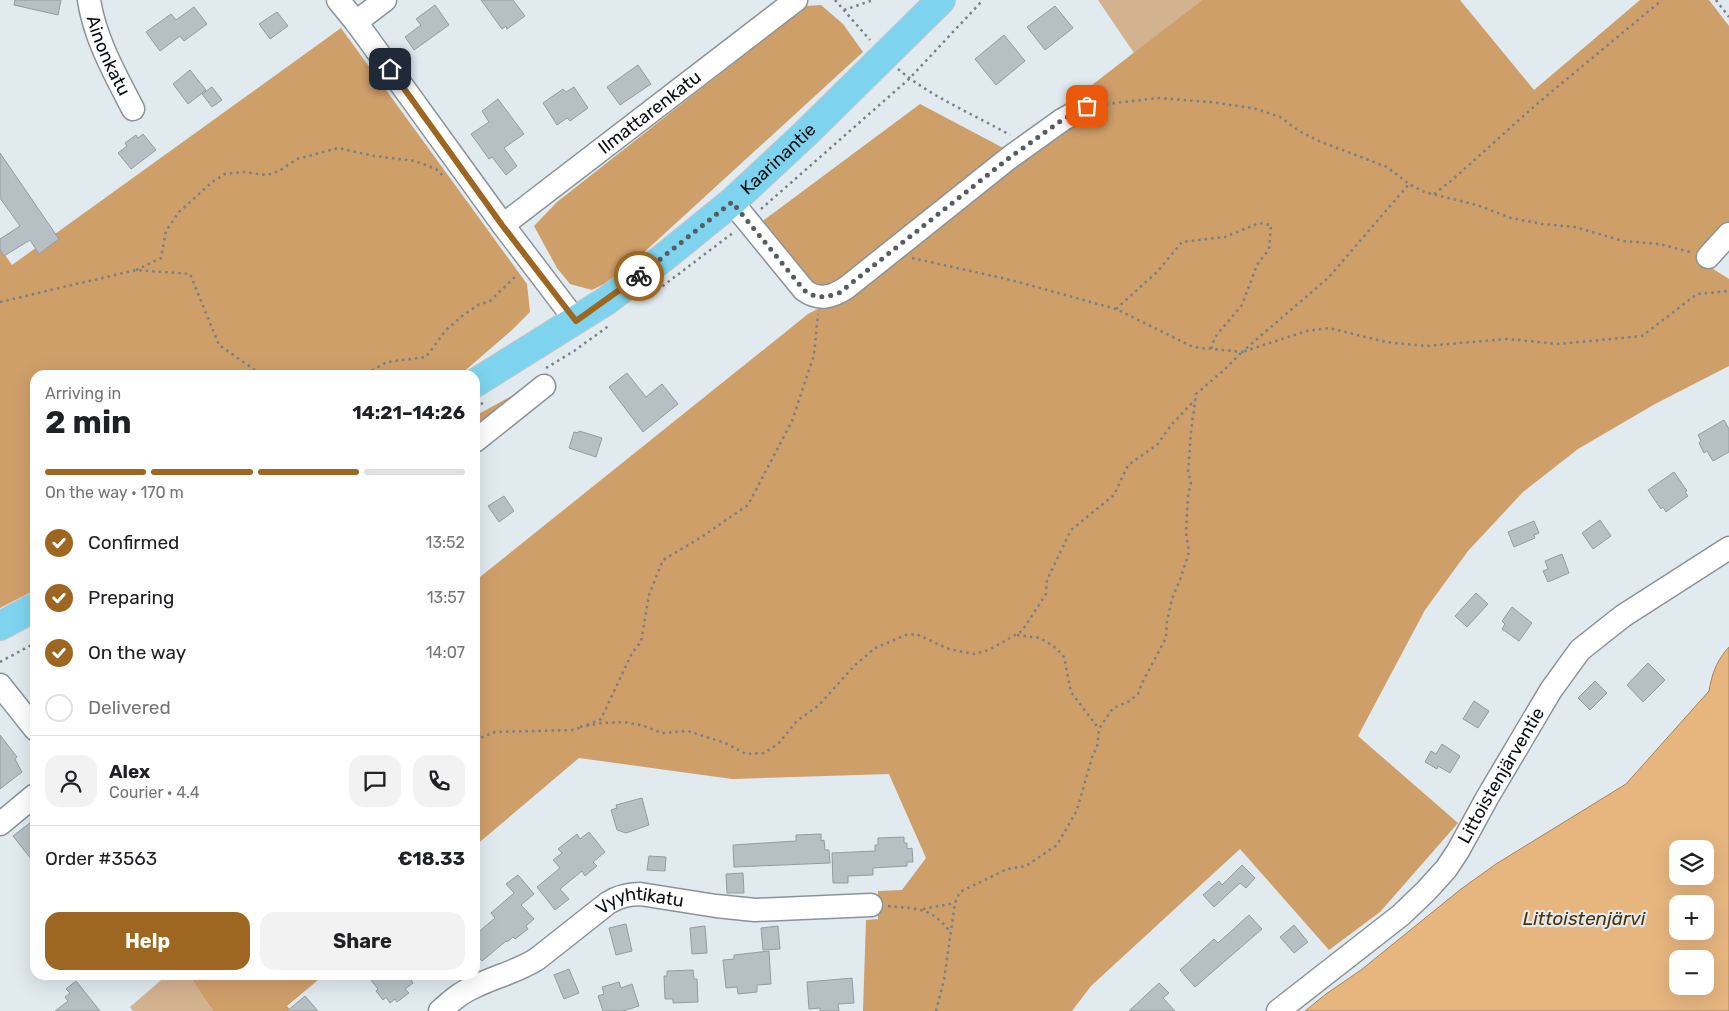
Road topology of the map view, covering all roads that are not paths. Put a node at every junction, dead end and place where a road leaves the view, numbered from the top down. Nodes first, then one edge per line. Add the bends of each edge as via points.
1 (89, 0) edge
2 (338, 0) edge
3 (385, 0) edge
4 (796, 0) edge
5 (941, 0) edge
6 (356, 22) junction
7 (1087, 106) road end
8 (133, 109) dead end
9 (732, 202) junction
10 (502, 225) junction
11 (1729, 234) edge
12 (1708, 257) road end
13 (576, 321) junction
14 (480, 380) edge
15 (544, 386) dead end
16 (480, 437) edge
17 (1729, 548) edge
18 (30, 609) edge
19 (0, 626) edge
20 (0, 685) edge
21 (30, 723) edge
22 (30, 799) edge
23 (0, 824) edge
24 (872, 905) road end
25 (440, 1011) edge
26 (1278, 1011) edge

1 - 8 street, Ainonkatu via 91,17 104,51
2 - 6 street
3 - 6 street
4 - 10 street, Ilmattarenkatu
5 - 9 main road, Kaarinantie
6 - 10 street
7 - 9 street via 1025,146 839,293 820,298 804,290
9 - 13 main road, Kaarinantie via 664,258
10 - 13 street
11 - 12 street
13 - 14 main road, Kaarinantie
15 - 16 street
17 - 26 street, Littoistenjärventie via 1623,616 1580,650 1552,690 1446,869 1400,915
18 - 19 main road
20 - 21 street
22 - 23 street
24 - 25 street, Vyyhtikatu via 754,910 628,894 608,903 537,959 471,988

